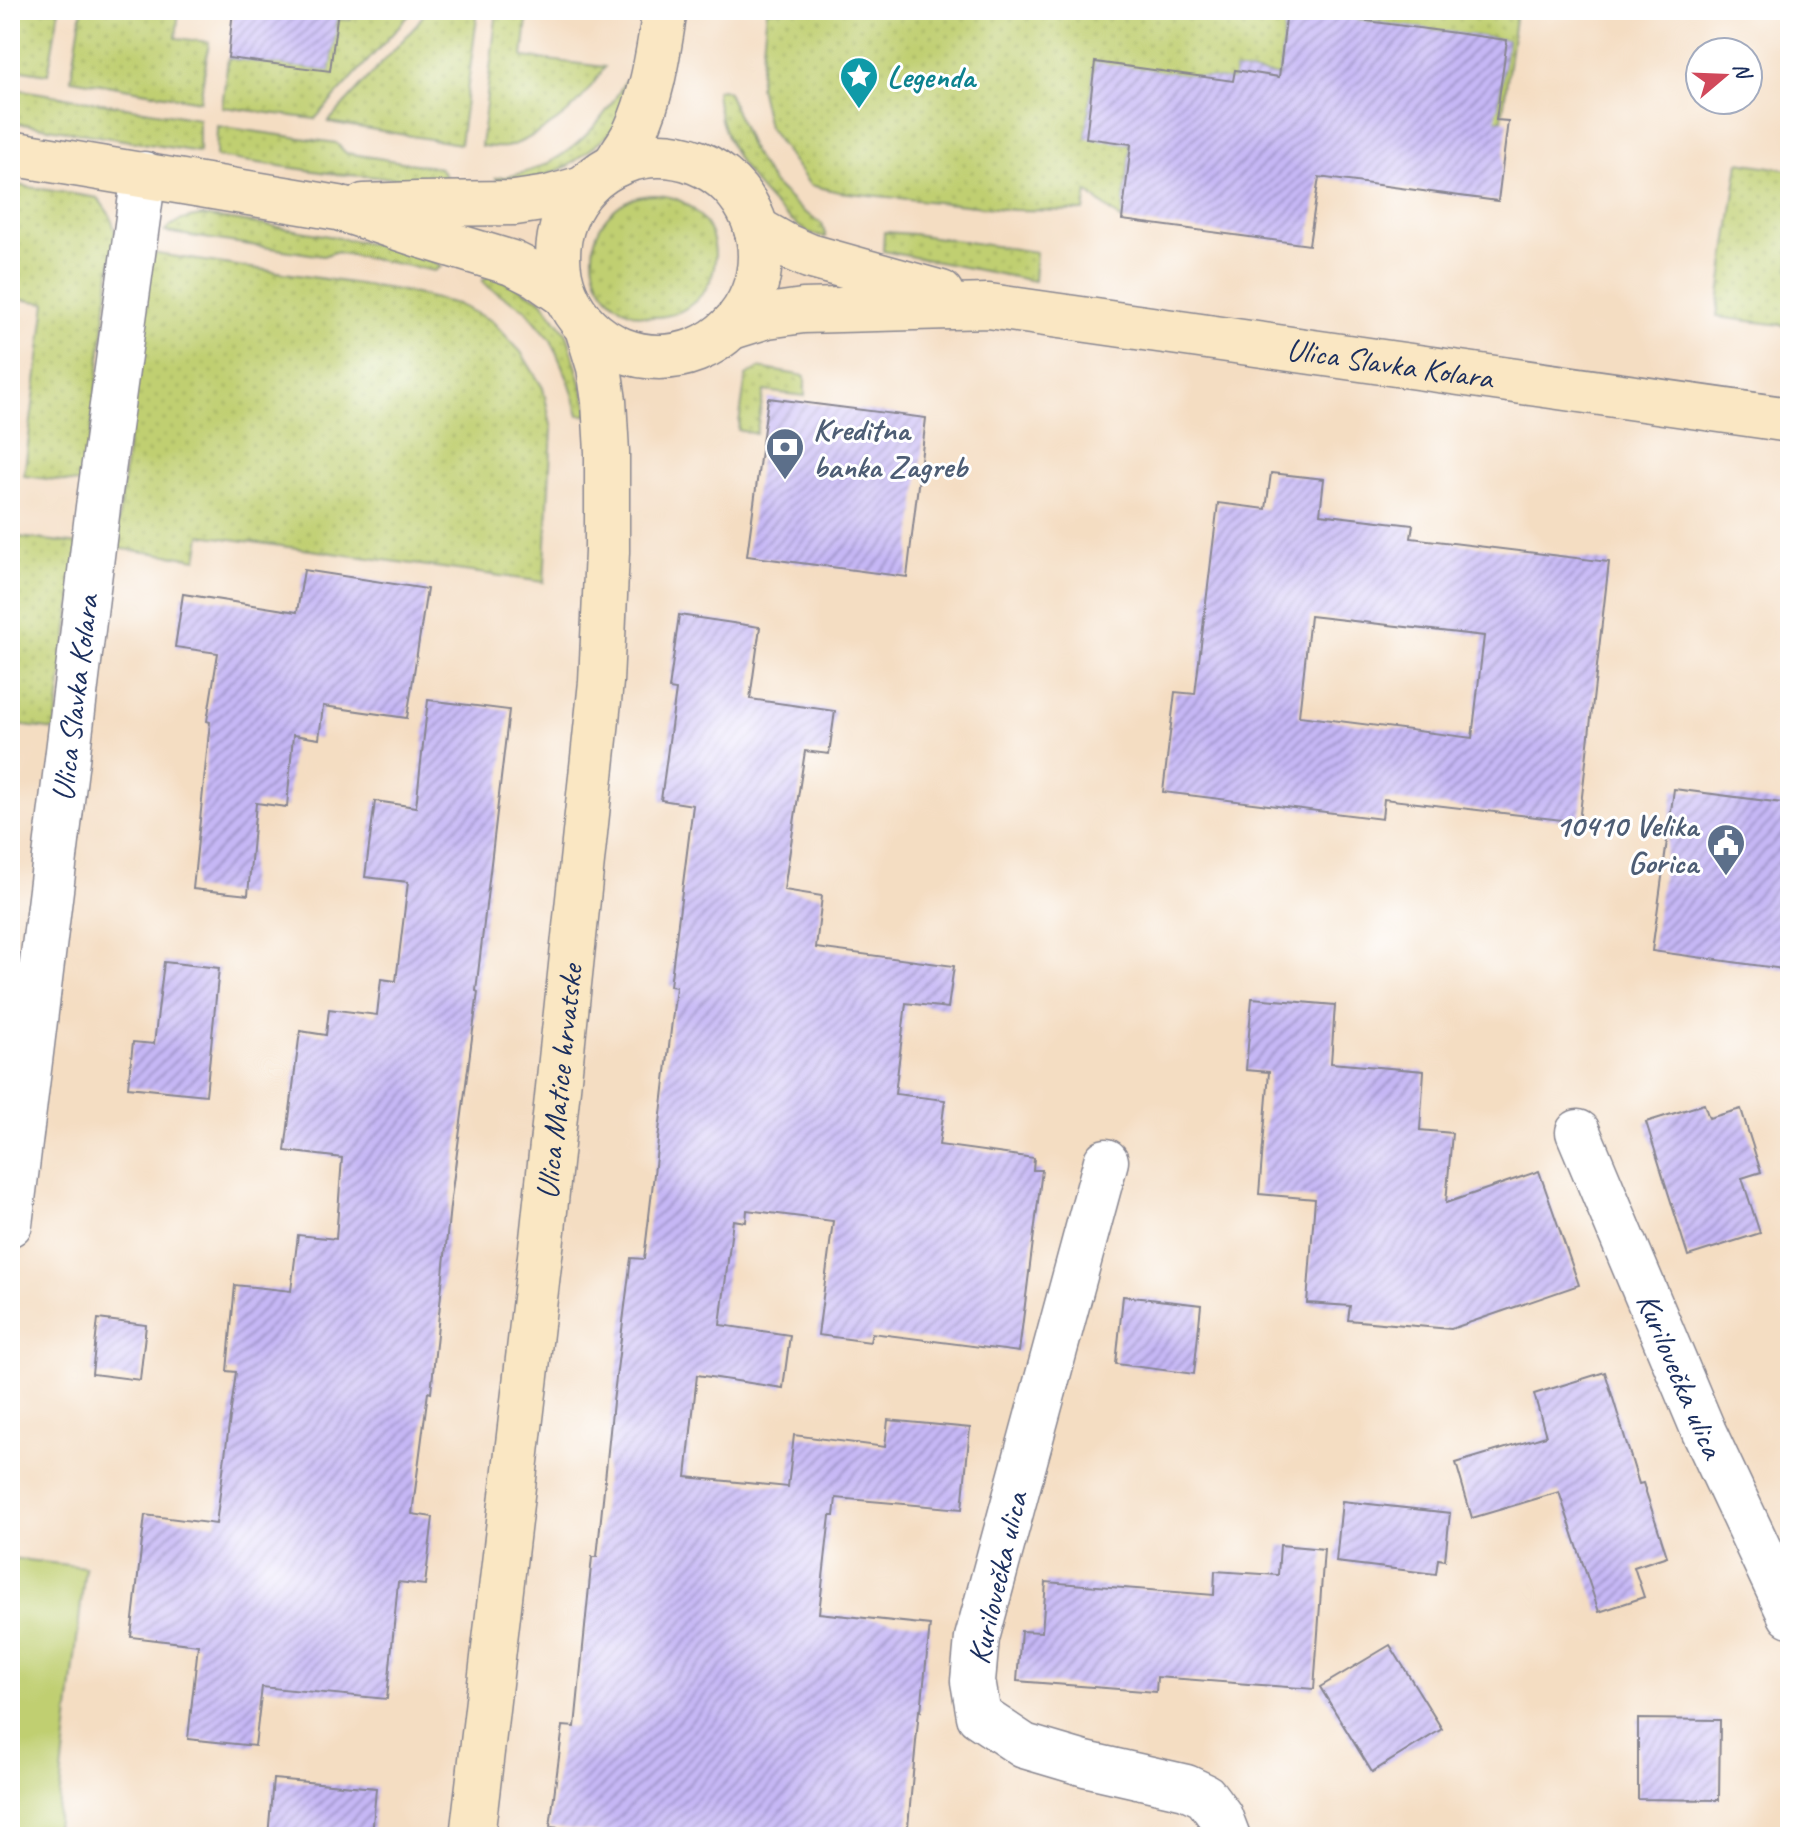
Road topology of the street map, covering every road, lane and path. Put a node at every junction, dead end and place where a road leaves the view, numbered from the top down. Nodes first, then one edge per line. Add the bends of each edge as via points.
1 (665, 10) edge
2 (10, 153) edge
3 (144, 174) junction
4 (599, 177) junction
5 (338, 208) junction
6 (756, 229) junction
7 (989, 306) junction
8 (577, 312) junction
9 (732, 327) junction
10 (1790, 420) edge
11 (1578, 1132) dead end
12 (1106, 1161) dead end
13 (10, 1224) edge
14 (1790, 1615) edge
15 (472, 1837) edge
16 (1228, 1837) edge

1 - 4 main road via 646,106 633,136
2 - 3 main road
3 - 5 main road
3 - 13 street, Ulica Slavka Kolara
4 - 5 main road via 548,198 515,203
4 - 6 main road via 642,156 672,155 700,163 733,187
4 - 8 main road via 569,209 561,231 560,276
5 - 8 main road via 512,263 536,275
6 - 7 main road, Ulica Slavka Kolara via 809,256
6 - 9 main road via 757,282
7 - 9 main road, Ulica Slavka Kolara via 803,311
7 - 10 main road, Ulica Slavka Kolara
8 - 9 main road via 608,344 658,357 697,350
8 - 15 main road, Ulica Matice hrvatske via 599,367 604,401 607,552 601,682
11 - 14 street, Kurilovečka ulica via 1704,1432
12 - 16 street, Kurilovečka ulica via 977,1638 973,1681 979,1716 1024,1746 1205,1796

